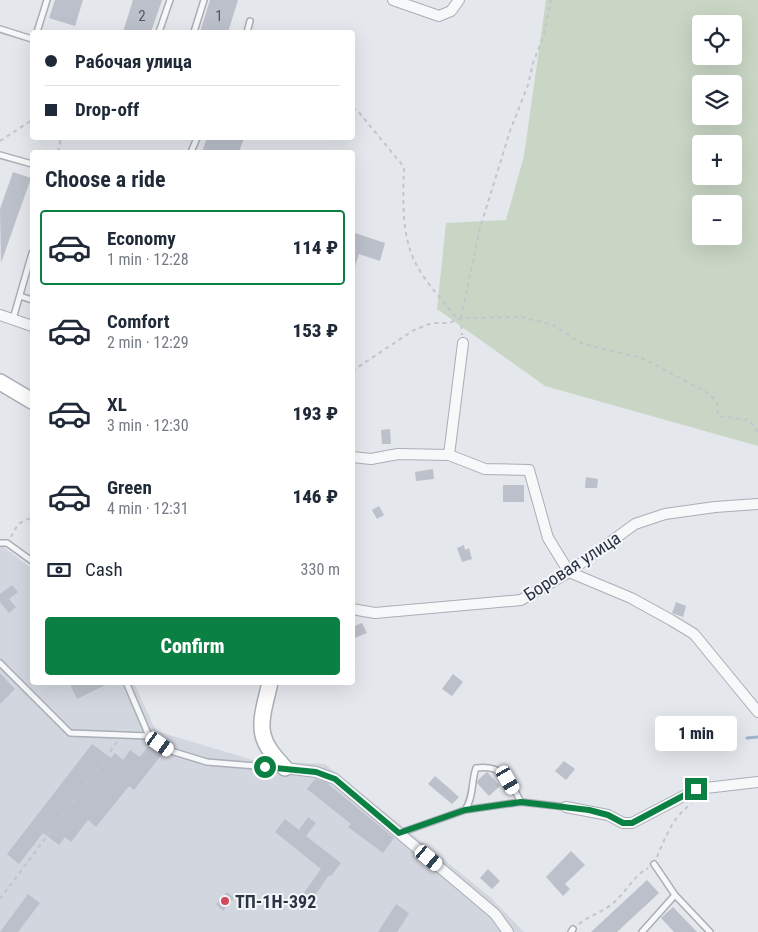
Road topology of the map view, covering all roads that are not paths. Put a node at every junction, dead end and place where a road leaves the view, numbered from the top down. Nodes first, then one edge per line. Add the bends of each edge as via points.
1 (47, 0) edge
2 (170, 0) edge
3 (204, 0) edge
4 (393, 0) edge
5 (459, 0) edge
6 (250, 21) dead end
7 (0, 29) edge
8 (38, 30) edge
9 (161, 30) edge
10 (195, 30) edge
11 (248, 30) edge
12 (30, 38) edge
13 (0, 155) edge
14 (30, 163) edge
15 (30, 260) edge
16 (20, 296) junction
17 (30, 299) edge
18 (0, 315) edge
19 (13, 319) junction
20 (30, 325) edge
21 (463, 344) road end
22 (0, 382) edge
23 (30, 400) edge
24 (449, 455) junction
25 (355, 457) edge
26 (758, 504) edge
27 (0, 543) edge
28 (30, 560) edge
29 (569, 572) junction
30 (355, 610) edge
31 (0, 663) edge
32 (127, 685) edge
33 (269, 685) edge
34 (758, 712) edge
35 (149, 736) junction
36 (284, 768) junction
37 (758, 773) edge
38 (753, 782) edge
39 (521, 802) junction
40 (566, 807) joint
41 (465, 810) junction
42 (399, 833) junction
43 (654, 864) road end
44 (675, 895) junction
45 (647, 927) junction
46 (508, 932) edge
47 (642, 932) edge
48 (652, 932) edge
49 (710, 932) edge

1 - 8 lane
2 - 9 lane
3 - 10 lane
4 - 5 street via 439,16 451,11
6 - 11 lane
7 - 12 lane
13 - 14 lane
15 - 16 lane
16 - 17 lane
16 - 19 lane
18 - 19 street
19 - 20 street
21 - 24 street
22 - 23 street
24 - 25 street
24 - 29 street via 485,468 529,470 548,538
26 - 29 street, Боровая улица via 665,514 635,524
27 - 28 lane via 7,543
29 - 30 street, Боровая улица via 521,600 375,613
29 - 34 street via 631,598 694,634
31 - 35 lane via 70,733
32 - 35 lane
33 - 36 street via 262,734 270,751
35 - 36 lane via 171,752 207,762
36 - 42 street via 316,772 335,779
37 - 38 street
38 - 40 street via 696,789 632,823
39 - 40 lane
39 - 41 lane
39 - 41 lane via 508,780 496,768 476,768 472,778 471,802
41 - 42 lane
42 - 46 street via 495,914
43 - 44 lane
44 - 45 lane
44 - 49 lane
45 - 47 lane
45 - 48 lane

